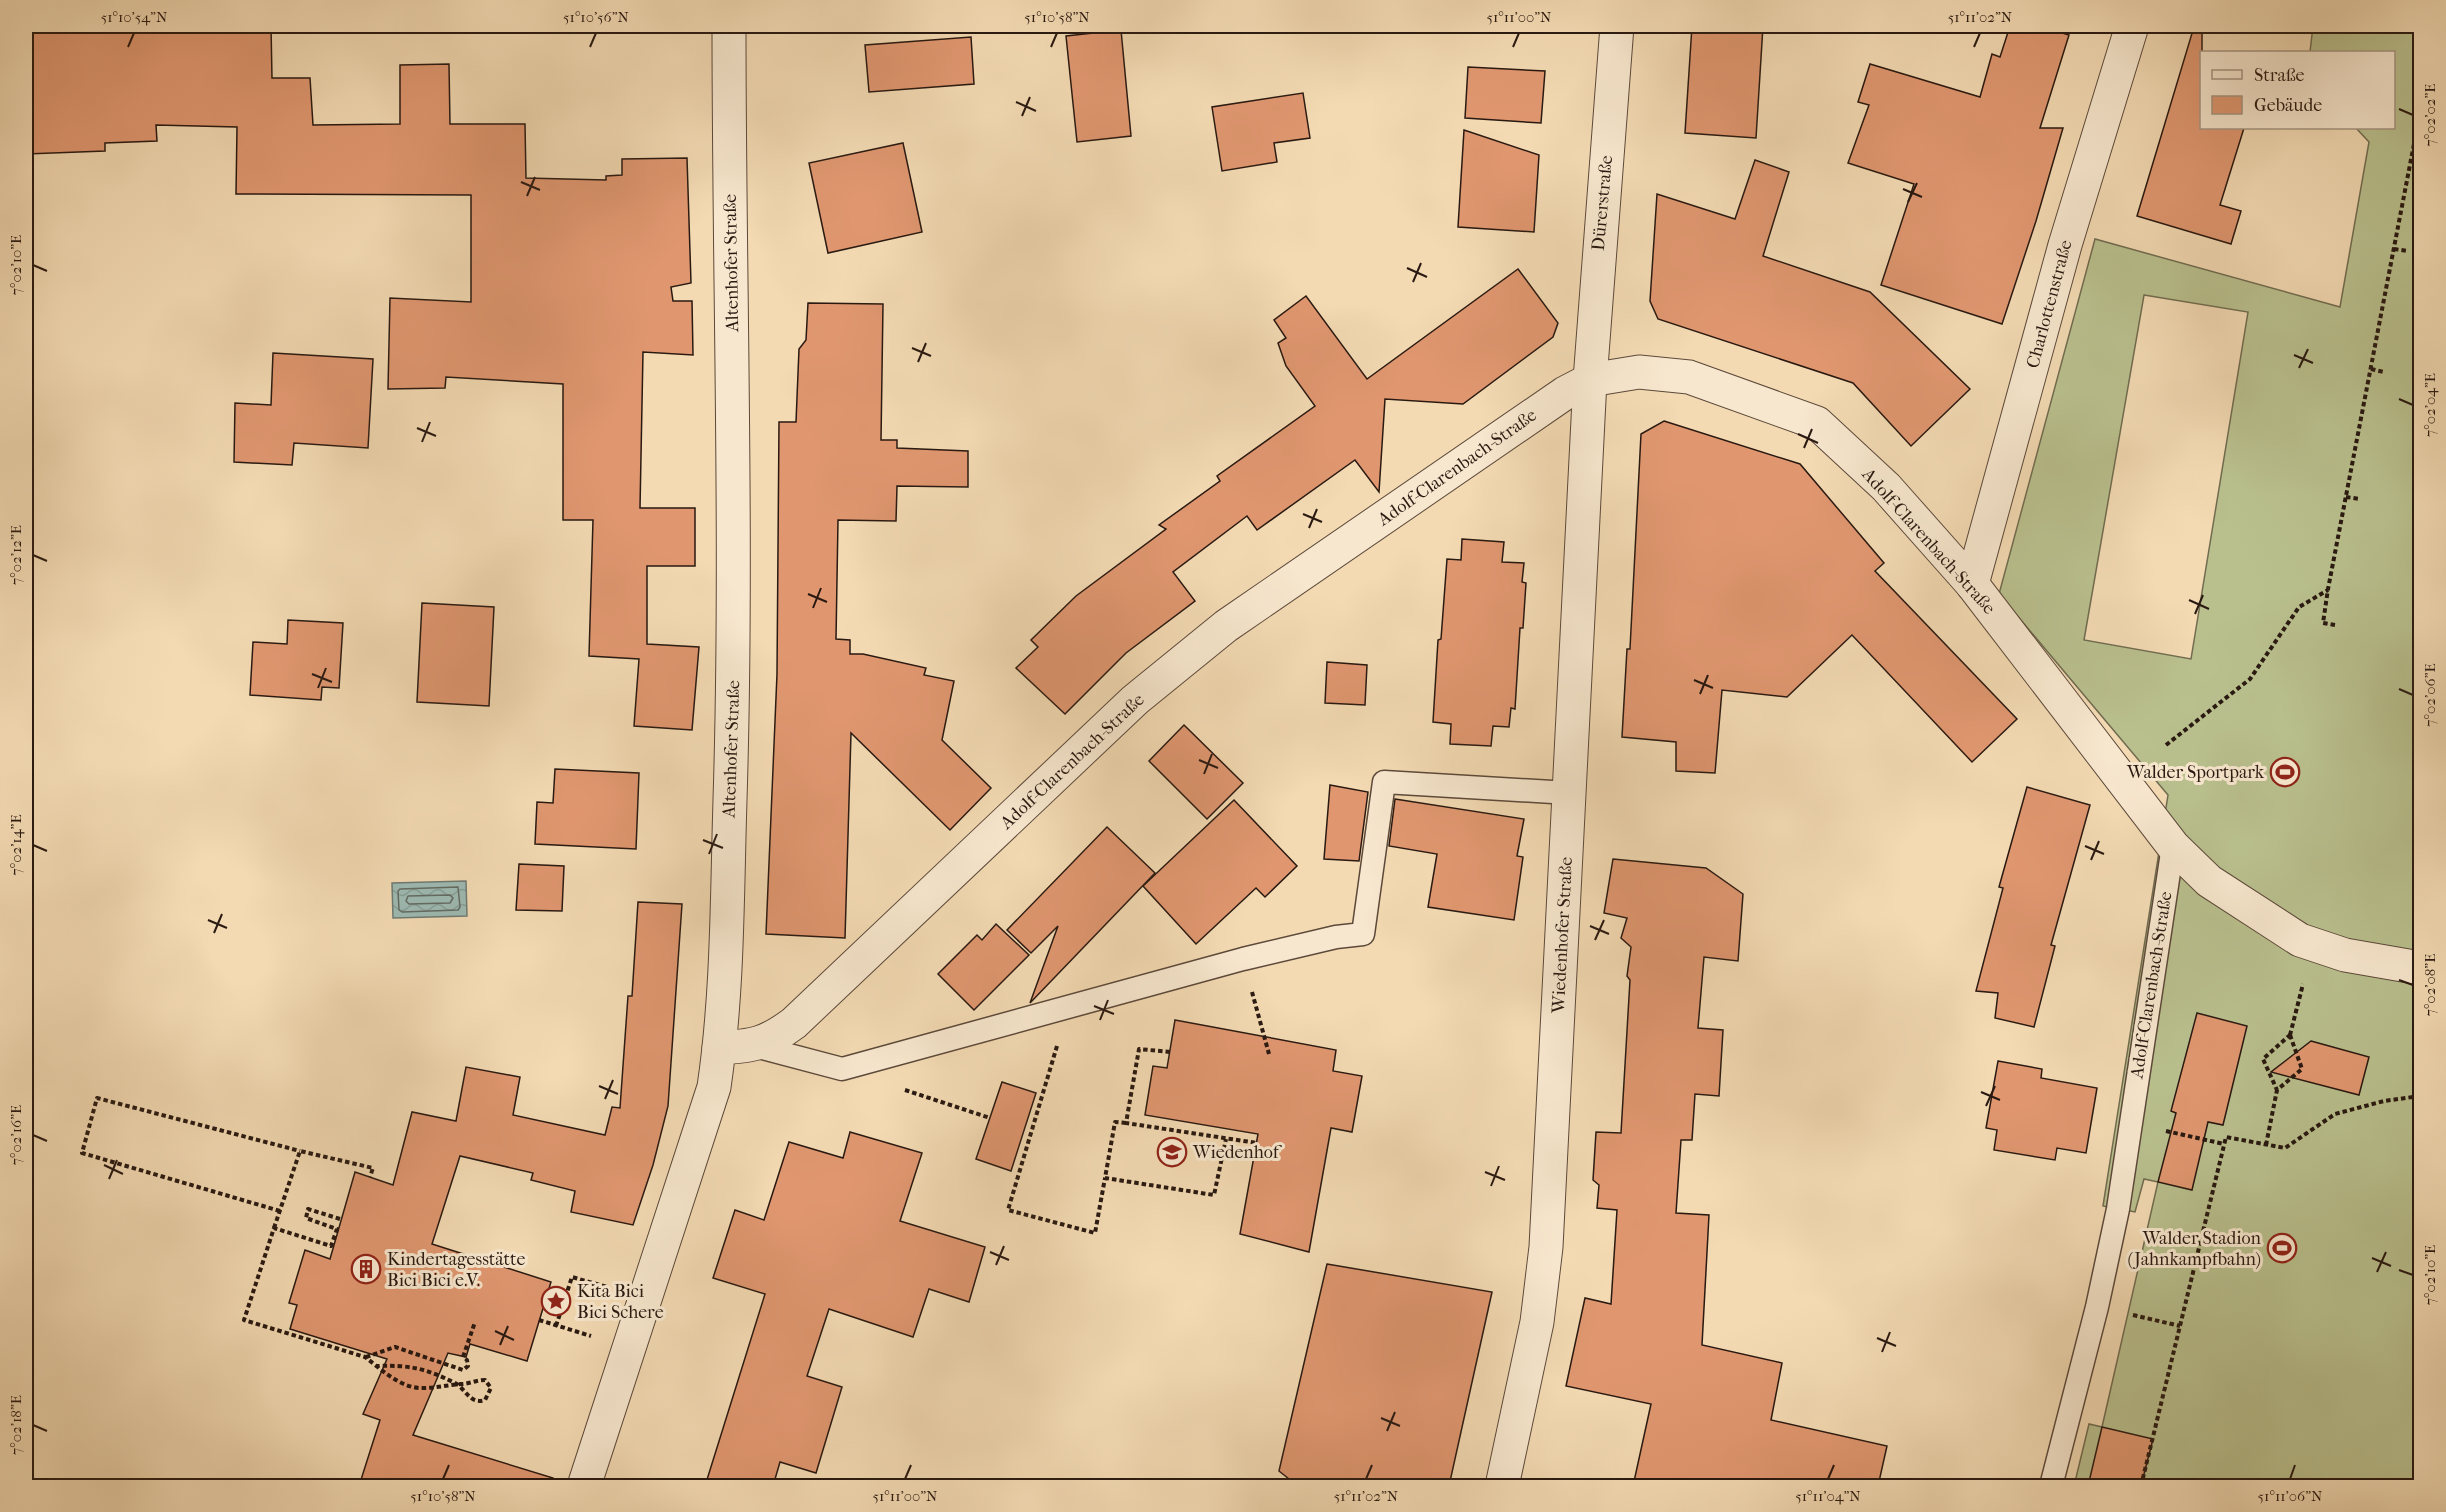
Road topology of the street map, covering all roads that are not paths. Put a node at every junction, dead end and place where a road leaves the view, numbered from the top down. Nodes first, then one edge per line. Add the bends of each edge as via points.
1 (729, 26) edge
2 (1617, 26) edge
3 (2132, 26) edge
4 (1590, 380) junction
5 (1972, 584) junction
6 (1569, 793) junction
7 (2173, 846) junction
8 (2421, 968) edge
9 (755, 1046) junction
10 (719, 1048) junction
11 (584, 1486) edge
12 (1502, 1486) edge
13 (2051, 1486) edge

1 - 10 street, Altenhofer Straße via 734,626
2 - 4 street, Dürerstraße
3 - 5 street, Charlottenstraße via 2065,245
4 - 5 street, Adolf-Clarenbach-Straße via 1639,372 1689,377 1816,423 1886,487
4 - 6 street, Wiedenhofer Straße
4 - 9 street, Adolf-Clarenbach-Straße via 1565,393 1226,626 1135,700 794,1023
5 - 7 street, Adolf-Clarenbach-Straße
6 - 9 lane via 1384,782 1363,934 1243,959 842,1069
6 - 12 street, Wiedenhofer Straße via 1546,1247 1537,1322
7 - 8 street, Adolf-Clarenbach-Straße via 2209,881 2300,940 2345,955
7 - 13 lane, Adolf-Clarenbach-Straße via 2118,1209
9 - 10 street, Adolf-Clarenbach-Straße
10 - 11 street, Altenhofer Straße via 714,1087

